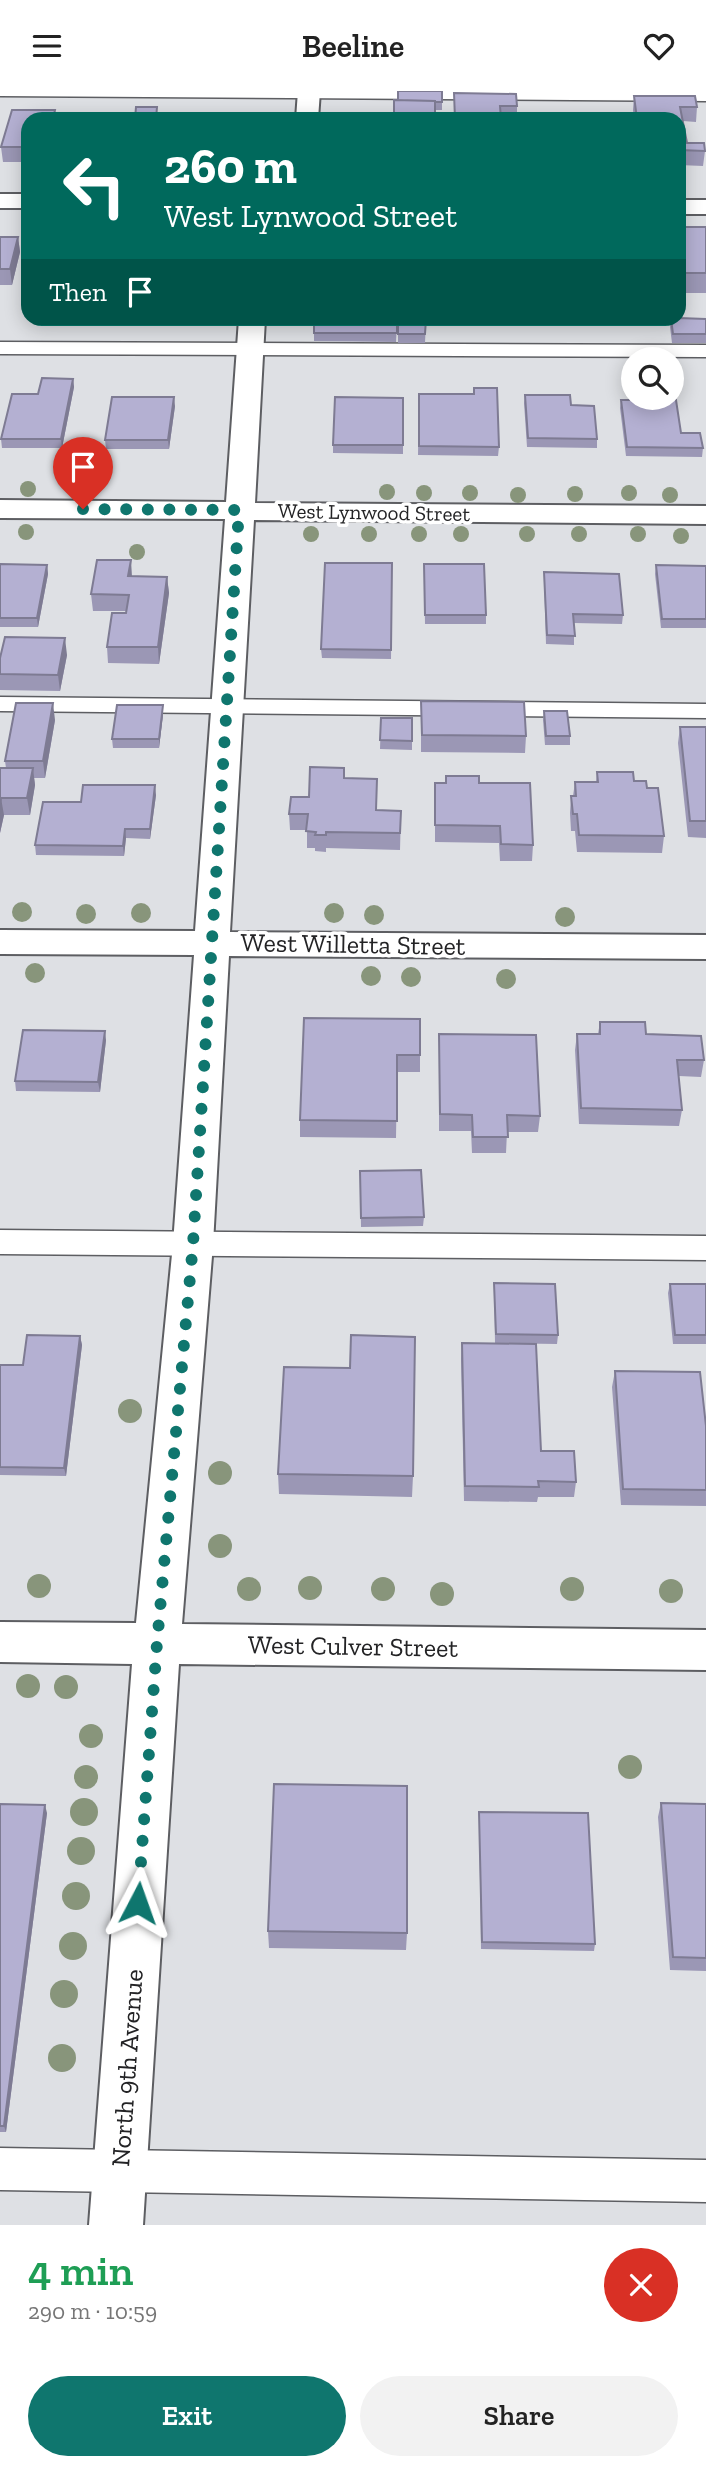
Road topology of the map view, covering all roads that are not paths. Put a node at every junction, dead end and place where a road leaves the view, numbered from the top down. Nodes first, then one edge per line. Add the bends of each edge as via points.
1 (0, 91) edge
2 (309, 92) edge
3 (706, 96) edge
4 (308, 112) edge
5 (0, 201) edge
6 (21, 201) edge
7 (686, 207) edge
8 (706, 207) edge
9 (251, 334) edge
10 (0, 348) edge
11 (706, 351) edge
12 (0, 509) edge
13 (239, 510) junction
14 (706, 515) edge
15 (0, 704) edge
16 (225, 706) junction
17 (706, 711) edge
18 (0, 941) edge
19 (211, 943) junction
20 (706, 947) edge
21 (0, 1242) edge
22 (193, 1244) junction
23 (706, 1248) edge
24 (0, 1642) edge
25 (157, 1643) junction
26 (706, 1650) edge
27 (0, 2169) edge
28 (120, 2171) junction
29 (706, 2181) edge
30 (116, 2225) edge

1 - 2 lane
2 - 3 lane
2 - 4 street
5 - 6 street
7 - 8 street
9 - 10 lane
9 - 11 lane
9 - 13 street, North 9th Avenue
12 - 13 street, West Lynwood Street
13 - 14 street, West Lynwood Street
13 - 16 street, North 9th Avenue
15 - 16 lane
16 - 17 lane
16 - 19 street, North 9th Avenue
18 - 19 street, West Willetta Street
19 - 20 street, West Willetta Street
19 - 22 street, North 9th Avenue
21 - 22 lane
22 - 23 lane
22 - 25 street, North 9th Avenue
24 - 25 street, West Culver Street
25 - 26 street, West Culver Street
25 - 28 street, North 9th Avenue
27 - 28 lane
28 - 29 lane
28 - 30 street, North 9th Avenue

